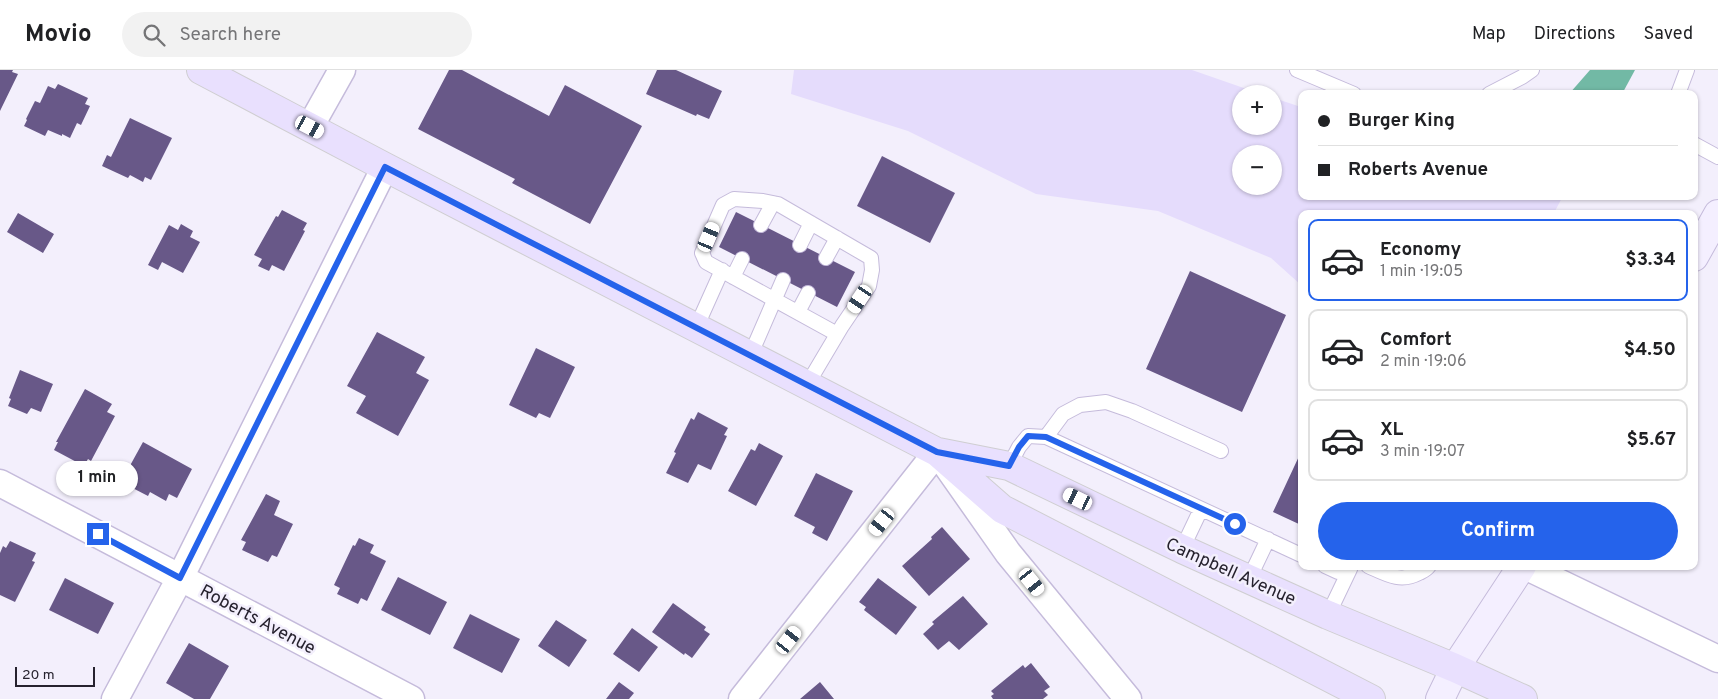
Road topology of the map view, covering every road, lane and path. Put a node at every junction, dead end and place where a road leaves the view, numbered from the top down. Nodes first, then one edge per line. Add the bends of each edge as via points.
1 (201, 70) edge
2 (342, 70) edge
3 (1297, 70) edge
4 (1532, 70) edge
5 (1687, 70) edge
6 (1344, 90) edge
7 (1496, 90) edge
8 (1680, 90) edge
9 (310, 127) junction
10 (1698, 146) edge
11 (1718, 157) edge
12 (385, 167) junction
13 (773, 203) junction
14 (1718, 214) edge
15 (811, 222) junction
16 (761, 225) dead end
17 (836, 238) junction
18 (800, 245) dead end
19 (1698, 251) edge
20 (826, 258) dead end
21 (742, 259) dead end
22 (727, 273) junction
23 (783, 280) dead end
24 (808, 293) dead end
25 (774, 299) junction
26 (798, 312) junction
27 (696, 328) junction
28 (837, 334) junction
29 (750, 356) junction
30 (807, 385) junction
31 (1046, 437) junction
32 (1221, 451) dead end
33 (937, 452) junction
34 (1009, 466) junction
35 (0, 483) edge
36 (1201, 508) junction
37 (1268, 539) junction
38 (1182, 549) junction
39 (1298, 554) edge
40 (1350, 570) edge
41 (1376, 570) edge
42 (1426, 570) edge
43 (1520, 570) edge
44 (1531, 570) edge
45 (180, 578) junction
46 (1249, 579) junction
47 (1328, 615) junction
48 (1718, 659) edge
49 (1455, 668) junction
50 (115, 699) edge
51 (410, 699) edge
52 (742, 699) edge
53 (1128, 699) edge
54 (1371, 699) edge
55 (1440, 699) edge
56 (1523, 699) edge

1 - 9 main road, Campbell Avenue
2 - 9 street
3 - 6 lane
4 - 7 lane
5 - 8 lane
9 - 12 main road, Campbell Avenue
10 - 11 lane
12 - 27 main road, Campbell Avenue
12 - 45 street
13 - 15 lane
13 - 16 lane
13 - 22 lane via 734,199 723,205 702,253 706,262
14 - 19 main road
15 - 17 lane
15 - 18 lane
17 - 20 lane
17 - 28 lane via 871,258 872,270 869,286
21 - 22 lane
22 - 25 lane
22 - 27 lane
23 - 25 lane
24 - 26 lane
25 - 26 lane
25 - 29 lane
26 - 28 lane
27 - 29 main road, Campbell Avenue
28 - 30 lane
29 - 30 main road, Campbell Avenue
30 - 33 main road, Campbell Avenue
31 - 32 lane via 1063,414 1080,405 1106,402
31 - 34 lane via 1028,436
31 - 36 lane
33 - 34 main road, Campbell Avenue
33 - 52 street
33 - 53 street, Campbell Avenue via 1008,553
33 - 54 main road, Campbell Avenue via 1002,508
34 - 38 main road, Campbell Avenue
35 - 45 street, Roberts Avenue
36 - 37 lane
36 - 38 lane
37 - 39 lane
37 - 46 lane
38 - 46 main road, Campbell Avenue
40 - 47 lane
41 - 42 lane via 1389,576 1409,578
43 - 49 main road
44 - 48 street
45 - 50 street
45 - 51 street, Roberts Avenue
46 - 47 main road, Campbell Avenue
47 - 49 main road, Campbell Avenue
49 - 55 main road
49 - 56 main road, Campbell Avenue

